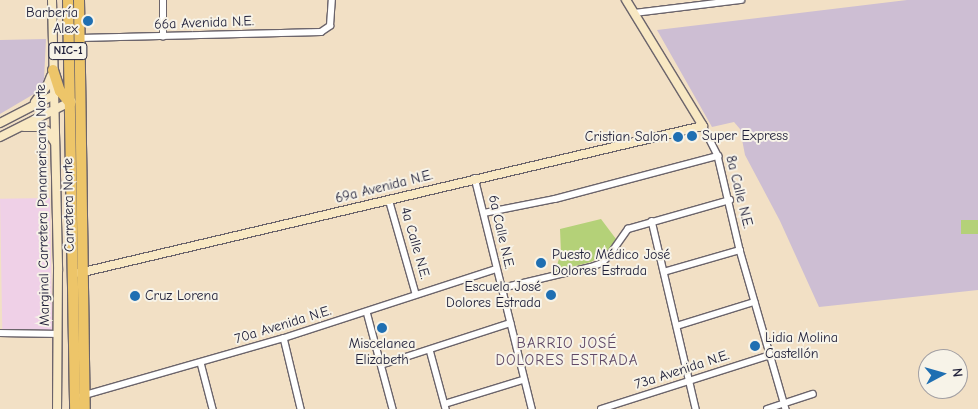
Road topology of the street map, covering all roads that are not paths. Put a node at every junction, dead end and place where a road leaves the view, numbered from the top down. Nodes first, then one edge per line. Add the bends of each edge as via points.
1 (52, 0) edge
2 (68, 0) edge
3 (79, 0) edge
4 (163, 0) edge
5 (332, 0) edge
6 (626, 0) edge
7 (741, 0) edge
8 (712, 2) edge
9 (635, 13) junction
10 (163, 37) junction
11 (80, 38) junction
12 (52, 70) junction
13 (81, 89) junction
14 (54, 95) junction
15 (70, 102) junction
16 (27, 109) junction
17 (55, 110) junction
18 (0, 123) edge
19 (703, 126) junction
20 (16, 129) junction
21 (0, 137) edge
22 (56, 144) junction
23 (718, 156) junction
24 (476, 178) junction
25 (389, 199) junction
26 (730, 200) junction
27 (82, 208) junction
28 (484, 213) junction
29 (652, 222) junction
30 (740, 250) junction
31 (496, 269) junction
32 (84, 272) junction
33 (664, 272) junction
34 (72, 275) junction
35 (502, 288) junction
36 (416, 294) junction
37 (754, 302) junction
38 (367, 312) junction
39 (510, 323) junction
40 (677, 326) junction
41 (0, 333) edge
42 (58, 334) junction
43 (284, 338) junction
44 (430, 350) junction
45 (770, 355) junction
46 (201, 363) junction
47 (381, 364) junction
48 (523, 380) junction
49 (691, 381) junction
50 (812, 394) dead end
51 (85, 396) junction
52 (74, 404) edge
53 (445, 406) edge
54 (785, 406) edge
55 (57, 409) edge
56 (86, 409) edge
57 (213, 409) edge
58 (301, 409) edge
59 (393, 409) edge
60 (532, 409) edge
61 (601, 409) edge
62 (696, 409) edge
63 (767, 409) edge

1 - 12 street, Marginal Carretera Panamericana Norte
2 - 15 highway, Carretera Norte / NIC-1
3 - 11 highway, Carretera Norte / NIC-1
4 - 10 street
5 - 10 street, 66a Avenida N.E. via 332,20 321,32
6 - 9 street, 8a Calle N.E.
7 - 8 street
8 - 9 street
9 - 19 street, 8a Calle N.E.
10 - 11 street, 66a Avenida N.E.
11 - 13 highway, Carretera Norte / NIC-1
12 - 14 street, Marginal Carretera Panamericana Norte
12 - 15 highway via 60,91
12 - 16 street via 42,94
13 - 15 street
13 - 27 highway, Carretera Norte / NIC-1
14 - 15 highway
14 - 16 street
14 - 17 street, Marginal Carretera Panamericana Norte
15 - 17 street
15 - 27 highway via 75,176
15 - 34 highway, Carretera Norte / NIC-1
16 - 18 street
17 - 20 street
17 - 22 street, Marginal Carretera Panamericana Norte
19 - 23 street, 8a Calle N.E.
19 - 24 street, 69a Avenida N.E.
20 - 21 street
20 - 22 street via 39,127 47,131
22 - 42 street, Marginal Carretera Panamericana Norte
23 - 26 street, 8a Calle N.E.
23 - 28 street via 555,199
24 - 25 street, 69a Avenida N.E.
24 - 28 street, 6a Calle N.E.
25 - 32 street, 69a Avenida N.E.
25 - 36 street, 4a Calle N.E.
26 - 29 street
26 - 30 street, 8a Calle N.E.
27 - 32 highway, Carretera Norte / NIC-1
28 - 31 street, 6a Calle N.E.
29 - 33 street
29 - 35 street via 628,229 602,263 591,268
30 - 33 street
30 - 37 street, 8a Calle N.E.
31 - 35 street, 6a Calle N.E.
31 - 36 street, 70a Avenida N.E.
32 - 34 street, 69a Avenida N.E.
32 - 51 highway, Carretera Norte / NIC-1
33 - 40 street
34 - 52 highway, Carretera Norte / NIC-1
35 - 39 street, 6a Calle N.E.
36 - 38 street, 70a Avenida N.E.
37 - 40 street
37 - 45 street, 8a Calle N.E.
38 - 43 street, 70a Avenida N.E.
38 - 47 street
39 - 44 street
39 - 48 street, 6a Calle N.E.
40 - 49 street
41 - 42 street
42 - 55 street, Marginal Carretera Panamericana Norte
43 - 46 street, 70a Avenida N.E.
43 - 58 street
44 - 47 street
44 - 53 street
45 - 49 street, 73a Avenida N.E.
45 - 54 street, 8a Calle N.E.
46 - 51 street, 70a Avenida N.E.
46 - 57 street
47 - 59 street
48 - 53 street
48 - 60 street, 6a Calle N.E.
49 - 61 street, 73a Avenida N.E.
49 - 62 street
50 - 54 street
51 - 52 street, 70a Avenida N.E.
51 - 56 highway, Carretera Norte / NIC-1
54 - 63 street

